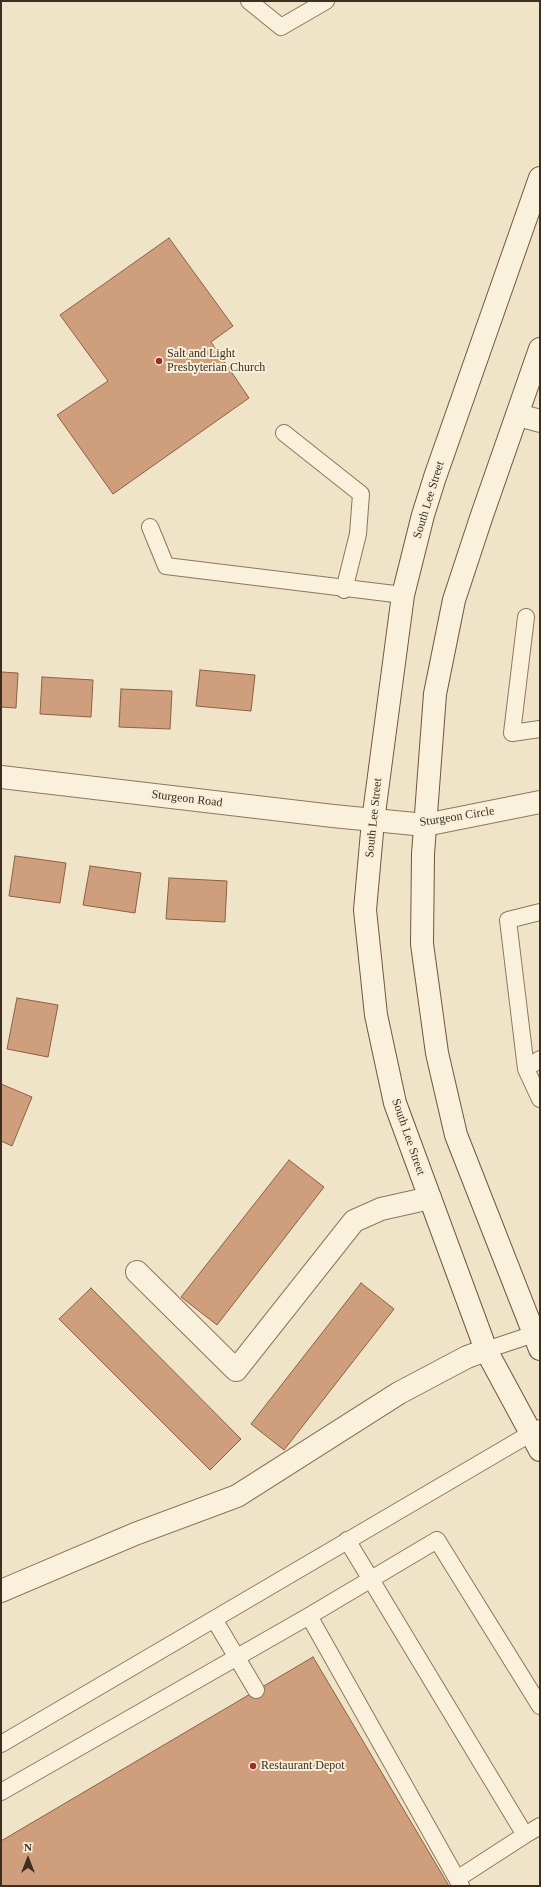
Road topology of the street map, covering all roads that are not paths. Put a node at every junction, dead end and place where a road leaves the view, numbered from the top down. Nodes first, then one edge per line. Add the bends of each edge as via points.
1 (249, 1) edge
2 (326, 1) edge
3 (540, 178) edge
4 (540, 349) edge
5 (518, 415) junction
6 (540, 421) edge
7 (284, 433) dead end
8 (150, 527) dead end
9 (344, 590) junction
10 (402, 595) junction
11 (526, 617) dead end
12 (540, 729) edge
13 (1, 777) edge
14 (540, 802) edge
15 (373, 821) junction
16 (425, 825) junction
17 (540, 912) edge
18 (540, 1059) edge
19 (526, 1069) junction
20 (540, 1099) edge
21 (430, 1198) junction
22 (137, 1272) dead end
23 (538, 1338) edge
24 (486, 1350) junction
25 (537, 1437) edge
26 (347, 1540) junction
27 (370, 1578) junction
28 (1, 1591) edge
29 (309, 1616) junction
30 (214, 1619) junction
31 (236, 1657) junction
32 (256, 1690) dead end
33 (540, 1706) edge
34 (1, 1744) edge
35 (1, 1792) edge
36 (540, 1826) edge
37 (525, 1835) junction
38 (459, 1883) edge

1 - 2 lane via 281,27
3 - 10 main road, South Lee Street via 435,477
4 - 5 main road
5 - 6 main road
5 - 16 main road via 480,518 454,600 435,694
7 - 9 lane via 361,494 358,534
8 - 9 lane via 166,566
9 - 10 lane
10 - 15 main road, South Lee Street
11 - 12 lane via 512,733
13 - 15 main road, Sturgeon Road
14 - 16 main road, Sturgeon Circle
15 - 16 main road, Sturgeon Circle
15 - 21 main road, South Lee Street via 365,910 376,1015 396,1103
16 - 23 main road via 422,944 437,1053 456,1135
17 - 19 lane via 508,920
18 - 19 lane
19 - 20 lane
21 - 22 main road via 381,1209 354,1221 236,1370
21 - 24 main road, South Lee Street
23 - 24 lane
24 - 25 main road, South Lee Street
24 - 28 main road via 467,1357 399,1393 237,1496 134,1534
25 - 26 lane
26 - 27 lane
26 - 30 lane
27 - 29 lane
27 - 33 lane via 437,1540
27 - 37 lane
29 - 31 lane
29 - 38 lane
30 - 31 lane
30 - 34 lane
31 - 32 lane
31 - 35 lane
36 - 37 lane
37 - 38 lane

